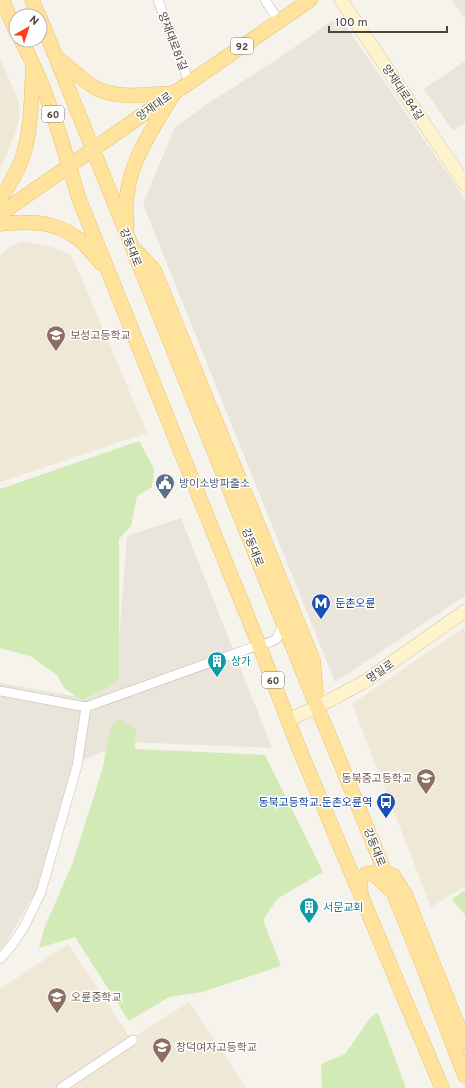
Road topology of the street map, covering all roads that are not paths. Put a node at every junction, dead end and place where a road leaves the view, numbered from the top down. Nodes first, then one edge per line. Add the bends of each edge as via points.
1 (2, 0) edge
2 (265, 0) edge
3 (310, 0) edge
4 (341, 0) edge
5 (161, 1) edge
6 (8, 13) edge
7 (279, 21) junction
8 (48, 36) edge
9 (25, 48) edge
10 (56, 56) junction
11 (33, 62) junction
12 (189, 82) junction
13 (174, 93) junction
14 (92, 150) junction
15 (69, 167) junction
16 (465, 184) edge
17 (0, 199) edge
18 (0, 214) edge
19 (0, 224) edge
20 (130, 245) junction
21 (107, 270) junction
22 (465, 611) edge
23 (283, 622) junction
24 (259, 645) junction
25 (0, 691) edge
26 (86, 707) junction
27 (317, 707) junction
28 (288, 720) junction
29 (374, 845) junction
30 (394, 894) junction
31 (361, 895) junction
32 (0, 959) edge
33 (133, 1040) dead end
34 (465, 1043) edge
35 (465, 1076) edge
36 (61, 1088) edge
37 (442, 1088) edge

1 - 6 main road
2 - 7 street
3 - 7 main road, 양재대로 / 92
4 - 16 street, 양재대로84길
5 - 12 street, 양재대로81길
7 - 12 main road, 양재대로 / 92
8 - 10 main road, 강동대로 / 60
9 - 11 main road, 60
10 - 13 main road via 98,90 122,95
10 - 14 main road, 강동대로 / 60
11 - 15 main road, 60 via 61,137
11 - 17 main road via 29,131 23,157
12 - 13 main road, 양재대로 / 92
13 - 14 main road, 양재대로 / 92
13 - 20 main road via 143,145 132,170 125,198
14 - 15 main road, 양재대로 / 92
14 - 20 main road, 강동대로 / 60
15 - 18 main road, 양재대로 / 92
15 - 21 main road, 60
19 - 21 main road via 26,221 65,230 81,241
20 - 23 main road, 강동대로 / 60
20 - 27 main road via 154,270 313,660
21 - 24 main road, 60
22 - 27 street, 명일로 via 364,682
23 - 24 street via 279,636 273,642
23 - 27 main road, 강동대로 / 60
24 - 26 street
24 - 28 main road, 60
25 - 26 street
26 - 32 street via 76,766 41,892 24,927
27 - 28 street, 명일로
27 - 29 main road, 강동대로 / 60
28 - 31 main road, 60
29 - 30 main road, 강동대로 / 60
29 - 34 main road via 405,894
30 - 31 main road via 373,873 367,873 360,882
30 - 35 main road, 강동대로 / 60
31 - 37 main road, 60
33 - 36 street

